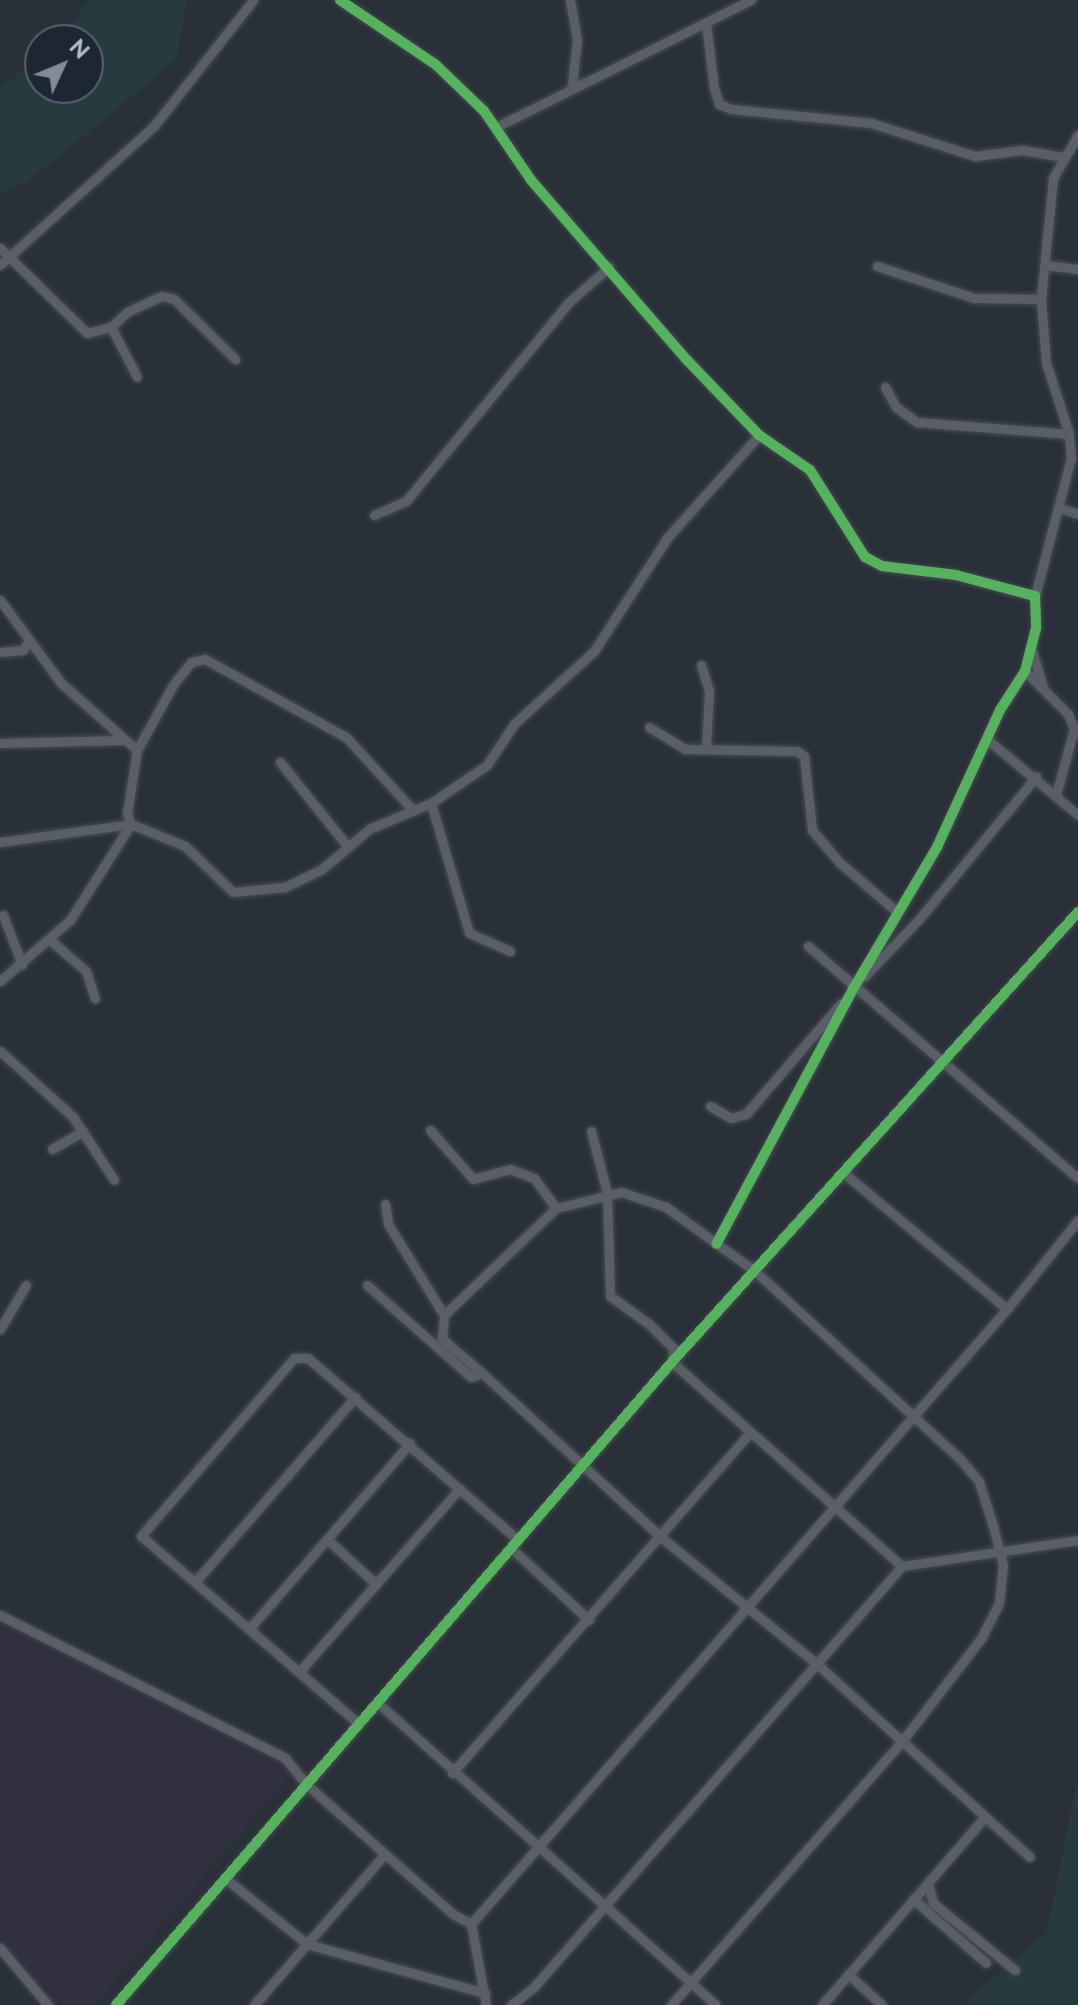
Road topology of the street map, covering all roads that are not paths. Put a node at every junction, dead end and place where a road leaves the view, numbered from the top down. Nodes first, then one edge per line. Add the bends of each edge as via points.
1 (253, 0) edge
2 (340, 0) edge
3 (570, 0) edge
4 (751, 0) edge
5 (706, 24) junction
6 (572, 85) junction
7 (496, 127) junction
8 (1078, 135) edge
9 (1064, 157) junction
10 (0, 248) edge
11 (4, 261) edge
12 (1045, 265) junction
13 (877, 266) dead end
14 (609, 267) junction
15 (1078, 269) edge
16 (1041, 299) junction
17 (111, 327) junction
18 (235, 359) dead end
19 (137, 377) dead end
20 (885, 387) dead end
21 (1069, 434) junction
22 (759, 435) junction
23 (1060, 508) junction
24 (1078, 514) edge
25 (374, 515) dead end
26 (1035, 596) junction
27 (0, 600) edge
28 (28, 642) junction
29 (1032, 651) junction
30 (0, 652) edge
31 (701, 665) dead end
32 (1025, 671) junction
33 (1044, 689) junction
34 (649, 727) dead end
35 (122, 740) junction
36 (988, 740) junction
37 (0, 743) edge
38 (706, 748) junction
39 (137, 750) junction
40 (280, 762) dead end
41 (1036, 777) junction
42 (1056, 795) junction
43 (431, 803) junction
44 (413, 810) junction
45 (1078, 815) edge
46 (131, 824) junction
47 (0, 842) edge
48 (348, 847) junction
49 (896, 911) junction
50 (1078, 912) edge
51 (3, 915) dead end
52 (49, 939) junction
53 (808, 946) dead end
54 (510, 951) dead end
55 (22, 965) junction
56 (0, 981) edge
57 (853, 989) junction
58 (95, 999) dead end
59 (0, 1051) edge
60 (939, 1063) junction
61 (710, 1106) dead end
62 (430, 1130) dead end
63 (83, 1131) junction
64 (591, 1131) dead end
65 (52, 1149) dead end
66 (845, 1174) junction
67 (1078, 1178) edge
68 (114, 1180) dead end
69 (607, 1193) junction
70 (385, 1204) dead end
71 (556, 1208) junction
72 (1078, 1220) edge
73 (716, 1244) junction
74 (756, 1272) junction
75 (26, 1285) dead end
76 (367, 1285) dead end
77 (1007, 1309) junction
78 (444, 1315) junction
79 (0, 1329) edge
80 (672, 1362) junction
81 (482, 1373) junction
82 (355, 1397) junction
83 (909, 1416) junction
84 (750, 1433) junction
85 (410, 1443) junction
86 (584, 1463) junction
87 (460, 1488) junction
88 (832, 1505) junction
89 (662, 1538) junction
90 (327, 1539) junction
91 (1078, 1540) edge
92 (515, 1544) junction
93 (1000, 1552) junction
94 (902, 1566) junction
95 (195, 1582) junction
96 (376, 1584) junction
97 (746, 1609) junction
98 (0, 1615) edge
99 (589, 1620) junction
100 (249, 1629) junction
101 (817, 1664) junction
102 (299, 1672) junction
103 (378, 1703) junction
104 (359, 1724) junction
105 (903, 1740) junction
106 (452, 1773) junction
107 (306, 1784) junction
108 (985, 1817) junction
109 (537, 1847) junction
110 (385, 1854) junction
111 (1030, 1857) dead end
112 (226, 1879) junction
113 (928, 1883) junction
114 (913, 1899) junction
115 (603, 1909) junction
116 (471, 1924) junction
117 (307, 1944) junction
118 (0, 1948) edge
119 (986, 1963) dead end
120 (1015, 1970) dead end
121 (848, 1974) junction
122 (690, 1983) junction
123 (485, 1993) junction
124 (48, 2005) edge
125 (116, 2005) edge
126 (254, 2005) edge
127 (486, 2005) edge
128 (511, 2005) edge
129 (671, 2005) edge
130 (716, 2005) edge
131 (822, 2005) edge
132 (882, 2005) edge

1 - 11 street via 154,126
2 - 7 street via 435,64
3 - 6 street via 577,39
4 - 5 street
5 - 6 street
5 - 9 street via 716,96 719,104 731,109 871,123 975,156 1022,150
6 - 7 street
7 - 14 street via 531,180
8 - 9 street
9 - 12 street via 1053,178
10 - 11 street
11 - 17 street via 87,333
12 - 15 street
12 - 16 street
13 - 16 street via 974,298
14 - 22 street
14 - 25 street via 561,311 406,501
16 - 21 street via 1046,363
17 - 18 street via 144,304 162,296 174,299
17 - 19 street
20 - 21 street via 896,407 917,422
21 - 23 street via 1071,458
22 - 26 street via 810,470 865,557 882,566 956,575
22 - 43 street via 700,496 654,555 594,651 514,724 487,765
23 - 24 street
23 - 26 street
26 - 29 street
27 - 28 street
28 - 30 street via 23,650
28 - 35 street via 61,683
29 - 32 street
29 - 33 street
31 - 38 street via 709,692
32 - 33 street
32 - 36 street
33 - 42 street via 1068,714 1074,729
34 - 38 street via 675,746
35 - 37 street
35 - 39 street
36 - 41 street
36 - 49 street via 937,847
38 - 49 street via 797,751 804,756 812,830 839,862
39 - 44 street via 173,685 191,662 205,659 346,737
39 - 46 street via 127,813
40 - 48 street
41 - 42 street
41 - 57 street via 920,918
42 - 45 street
43 - 44 street
43 - 54 street via 469,933
44 - 48 street via 369,829
46 - 47 street
46 - 48 street via 185,846 233,892 285,887 322,869
46 - 52 street via 70,920
49 - 57 street
50 - 60 street
51 - 55 street
52 - 55 street
52 - 58 street via 86,971
53 - 57 street
55 - 56 street
57 - 60 street
57 - 61 street via 746,1114 731,1118
57 - 73 street
59 - 63 street
60 - 66 street
60 - 67 street
62 - 71 street via 473,1179 510,1169 534,1178
63 - 65 street
63 - 68 street
64 - 69 street
66 - 74 street
66 - 77 street
69 - 71 street
69 - 73 street via 621,1192 666,1207
69 - 80 street via 610,1296 674,1349
70 - 78 street via 388,1224
71 - 78 street
72 - 77 street
73 - 74 street
74 - 80 street
74 - 83 street
75 - 79 street
76 - 81 street via 471,1377
77 - 83 street
78 - 81 street via 442,1339
80 - 84 street
80 - 86 street
81 - 86 street
82 - 85 street
82 - 95 street
82 - 95 street via 308,1358 294,1358 141,1536
83 - 88 street
83 - 93 street via 979,1482
84 - 88 street
84 - 89 street
85 - 87 street
85 - 90 street
86 - 89 street
86 - 92 street
87 - 92 street
87 - 96 street
88 - 94 street
88 - 97 street
89 - 97 street
89 - 99 street
90 - 96 street
90 - 100 street
91 - 93 street
92 - 99 street
92 - 103 street
93 - 94 street
93 - 105 street via 999,1603 982,1637
94 - 101 street
95 - 100 street
96 - 102 street
97 - 101 street
97 - 109 street
98 - 107 street via 285,1758
99 - 106 street
100 - 102 street
101 - 105 street
101 - 115 street
102 - 104 street
103 - 104 street
103 - 106 street
104 - 107 street
105 - 108 street
105 - 122 street
106 - 109 street
107 - 110 street
107 - 112 street
108 - 111 street
108 - 113 street
109 - 115 street
109 - 116 street
110 - 116 street
110 - 117 street
112 - 117 street
112 - 125 street
113 - 114 street
113 - 120 street via 933,1903
114 - 119 street
114 - 121 street
115 - 122 street
115 - 128 street
116 - 123 street
117 - 123 street
117 - 126 street
118 - 124 street
121 - 131 street
121 - 132 street
122 - 129 street
122 - 130 street
123 - 127 street

